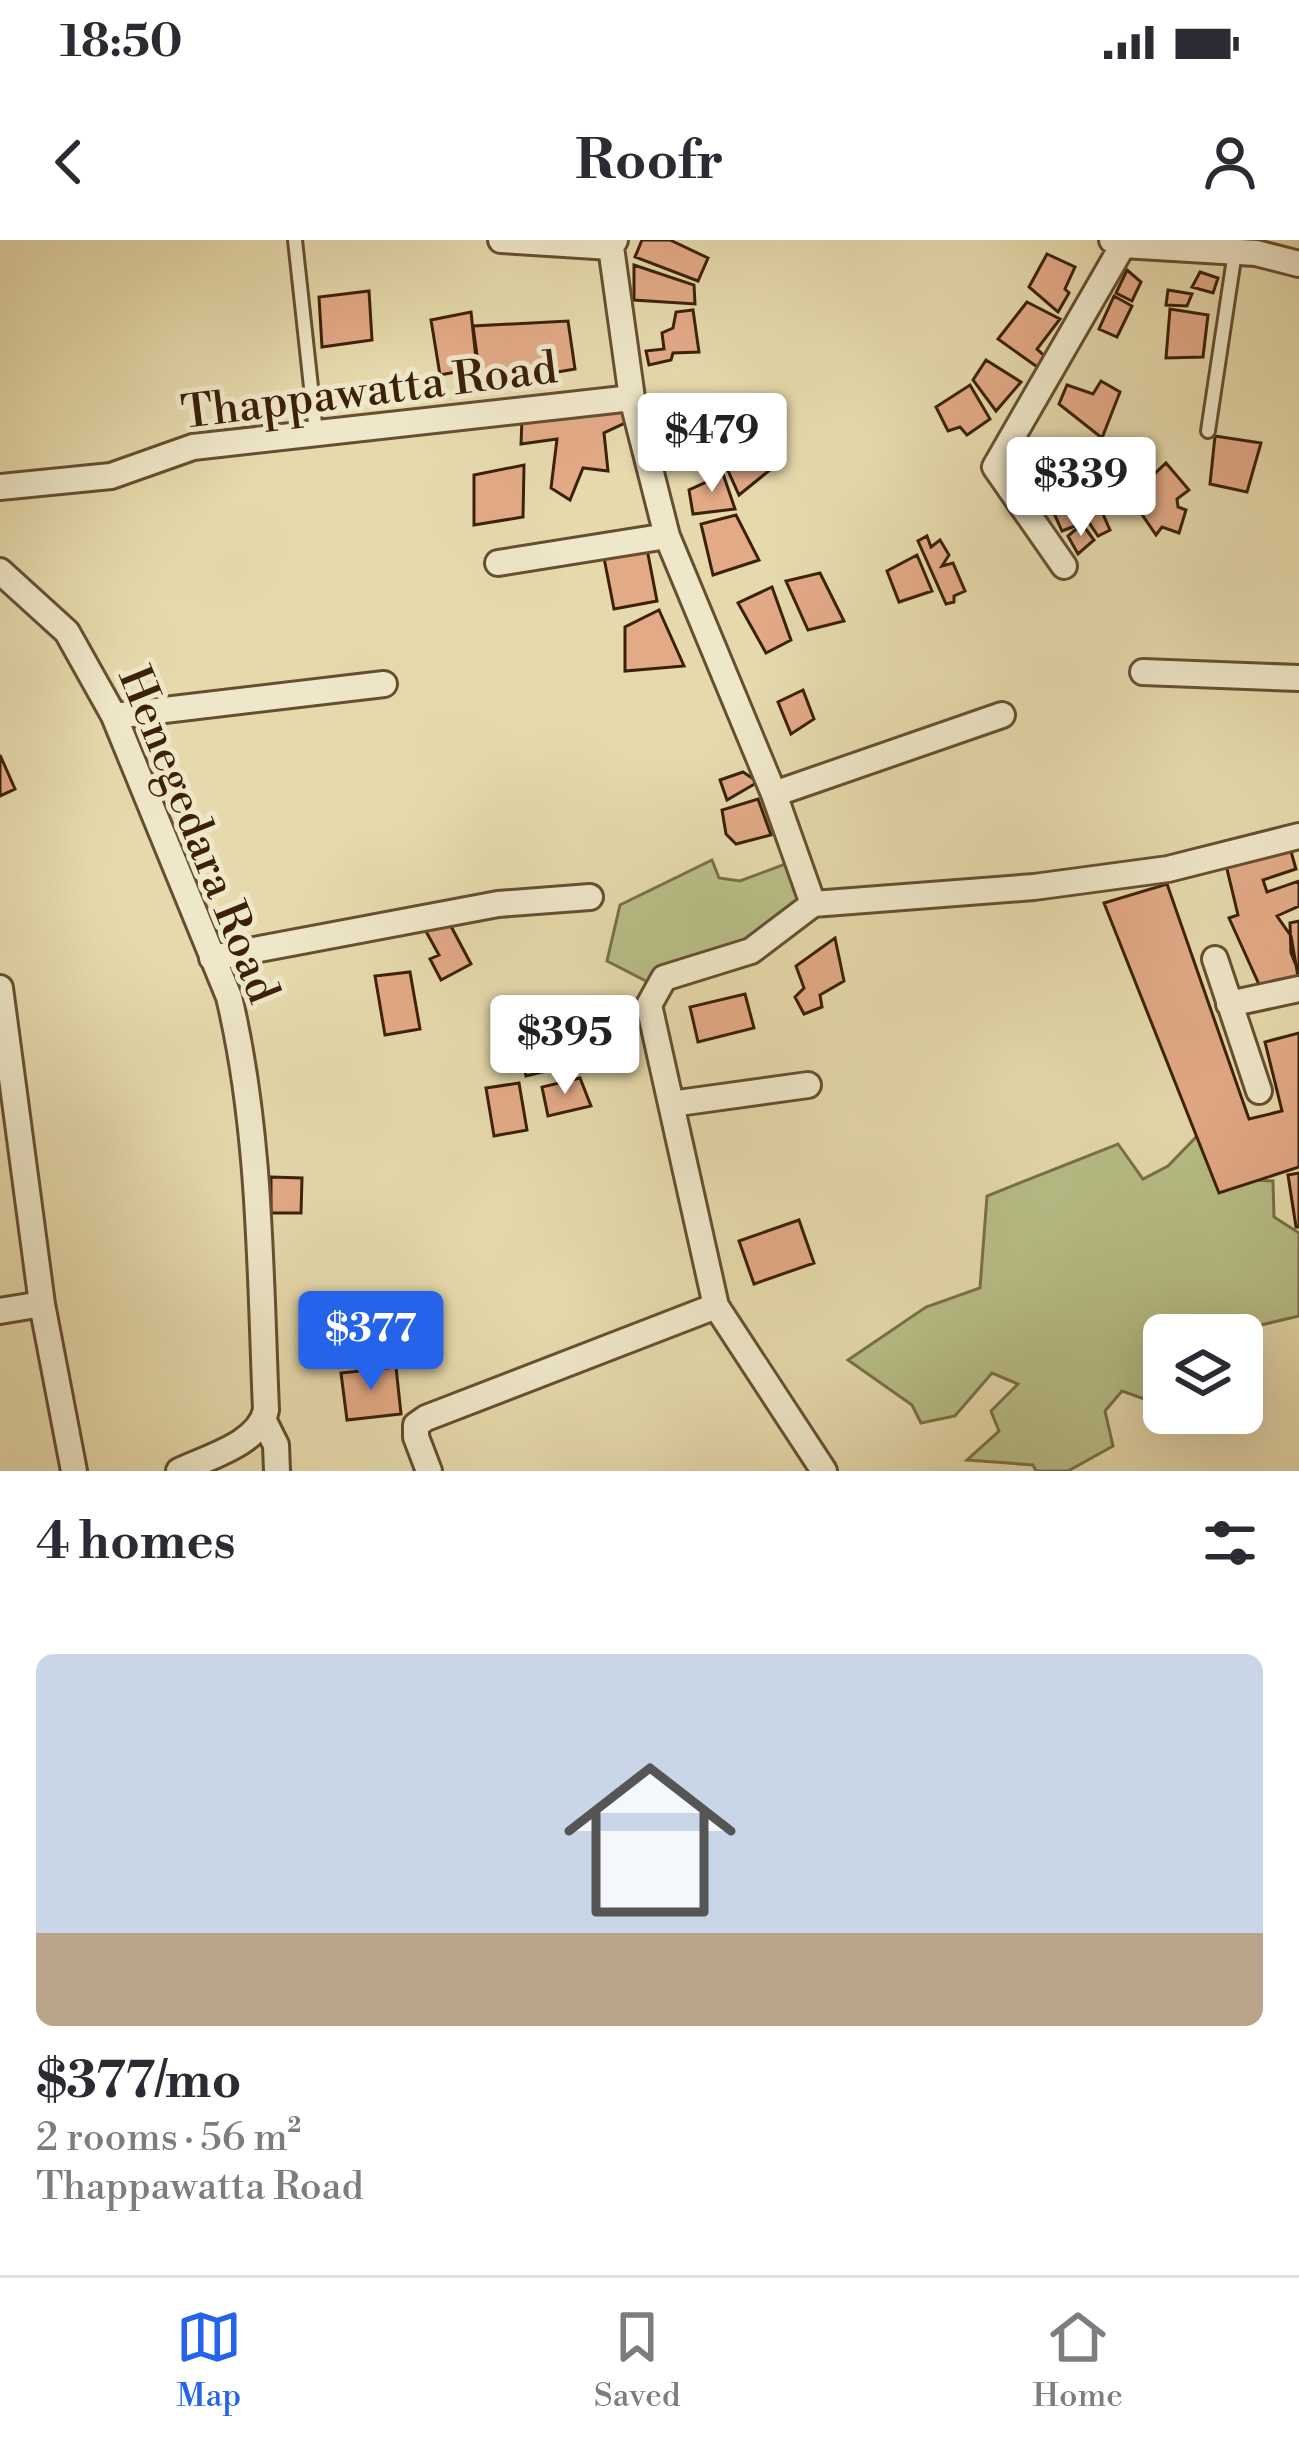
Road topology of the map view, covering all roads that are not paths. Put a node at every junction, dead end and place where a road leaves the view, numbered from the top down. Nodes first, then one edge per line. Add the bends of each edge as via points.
1 (295, 240) edge
2 (501, 240) edge
3 (1117, 243) edge
4 (613, 244) edge
5 (1235, 252) junction
6 (1299, 264) edge
7 (632, 398) junction
8 (1208, 431) dead end
9 (316, 433) junction
10 (0, 487) edge
11 (667, 536) junction
12 (498, 563) dead end
13 (1064, 566) dead end
14 (0, 571) edge
15 (1143, 672) dead end
16 (1299, 678) edge
17 (384, 683) dead end
18 (1002, 715) dead end
19 (114, 716) junction
20 (774, 794) junction
21 (1299, 836) edge
22 (590, 897) dead end
23 (813, 904) junction
24 (212, 958) junction
25 (1214, 959) dead end
26 (0, 988) edge
27 (1299, 989) edge
28 (1229, 1004) junction
29 (808, 1085) dead end
30 (1258, 1091) dead end
31 (671, 1104) junction
32 (42, 1304) junction
33 (716, 1306) junction
34 (0, 1311) edge
35 (264, 1421) junction
36 (74, 1471) edge
37 (179, 1471) edge
38 (277, 1471) edge
39 (429, 1471) edge
40 (824, 1471) edge

1 - 9 lane
2 - 4 street
3 - 5 street
3 - 13 street via 995,467
4 - 7 street
5 - 6 street
5 - 8 lane
7 - 9 street, Thappawatta Road
7 - 11 street
9 - 10 street, Thappawatta Road via 193,447 111,476
11 - 12 street
11 - 20 street
14 - 19 street, Henegedara Road via 67,632
15 - 16 street
17 - 19 street
18 - 20 street
19 - 24 street, Henegedara Road
20 - 23 street
21 - 23 street via 1168,869
22 - 24 street via 498,904
23 - 31 street via 752,951 664,978 650,1005
24 - 35 street, Henegedara Road via 248,1089
25 - 28 street
26 - 32 street
27 - 28 street
28 - 30 street
29 - 31 street
31 - 33 street
32 - 34 street
32 - 36 street
33 - 39 street via 426,1418 416,1437
33 - 40 street
35 - 37 street via 253,1435
35 - 38 street, Henegedara Road

